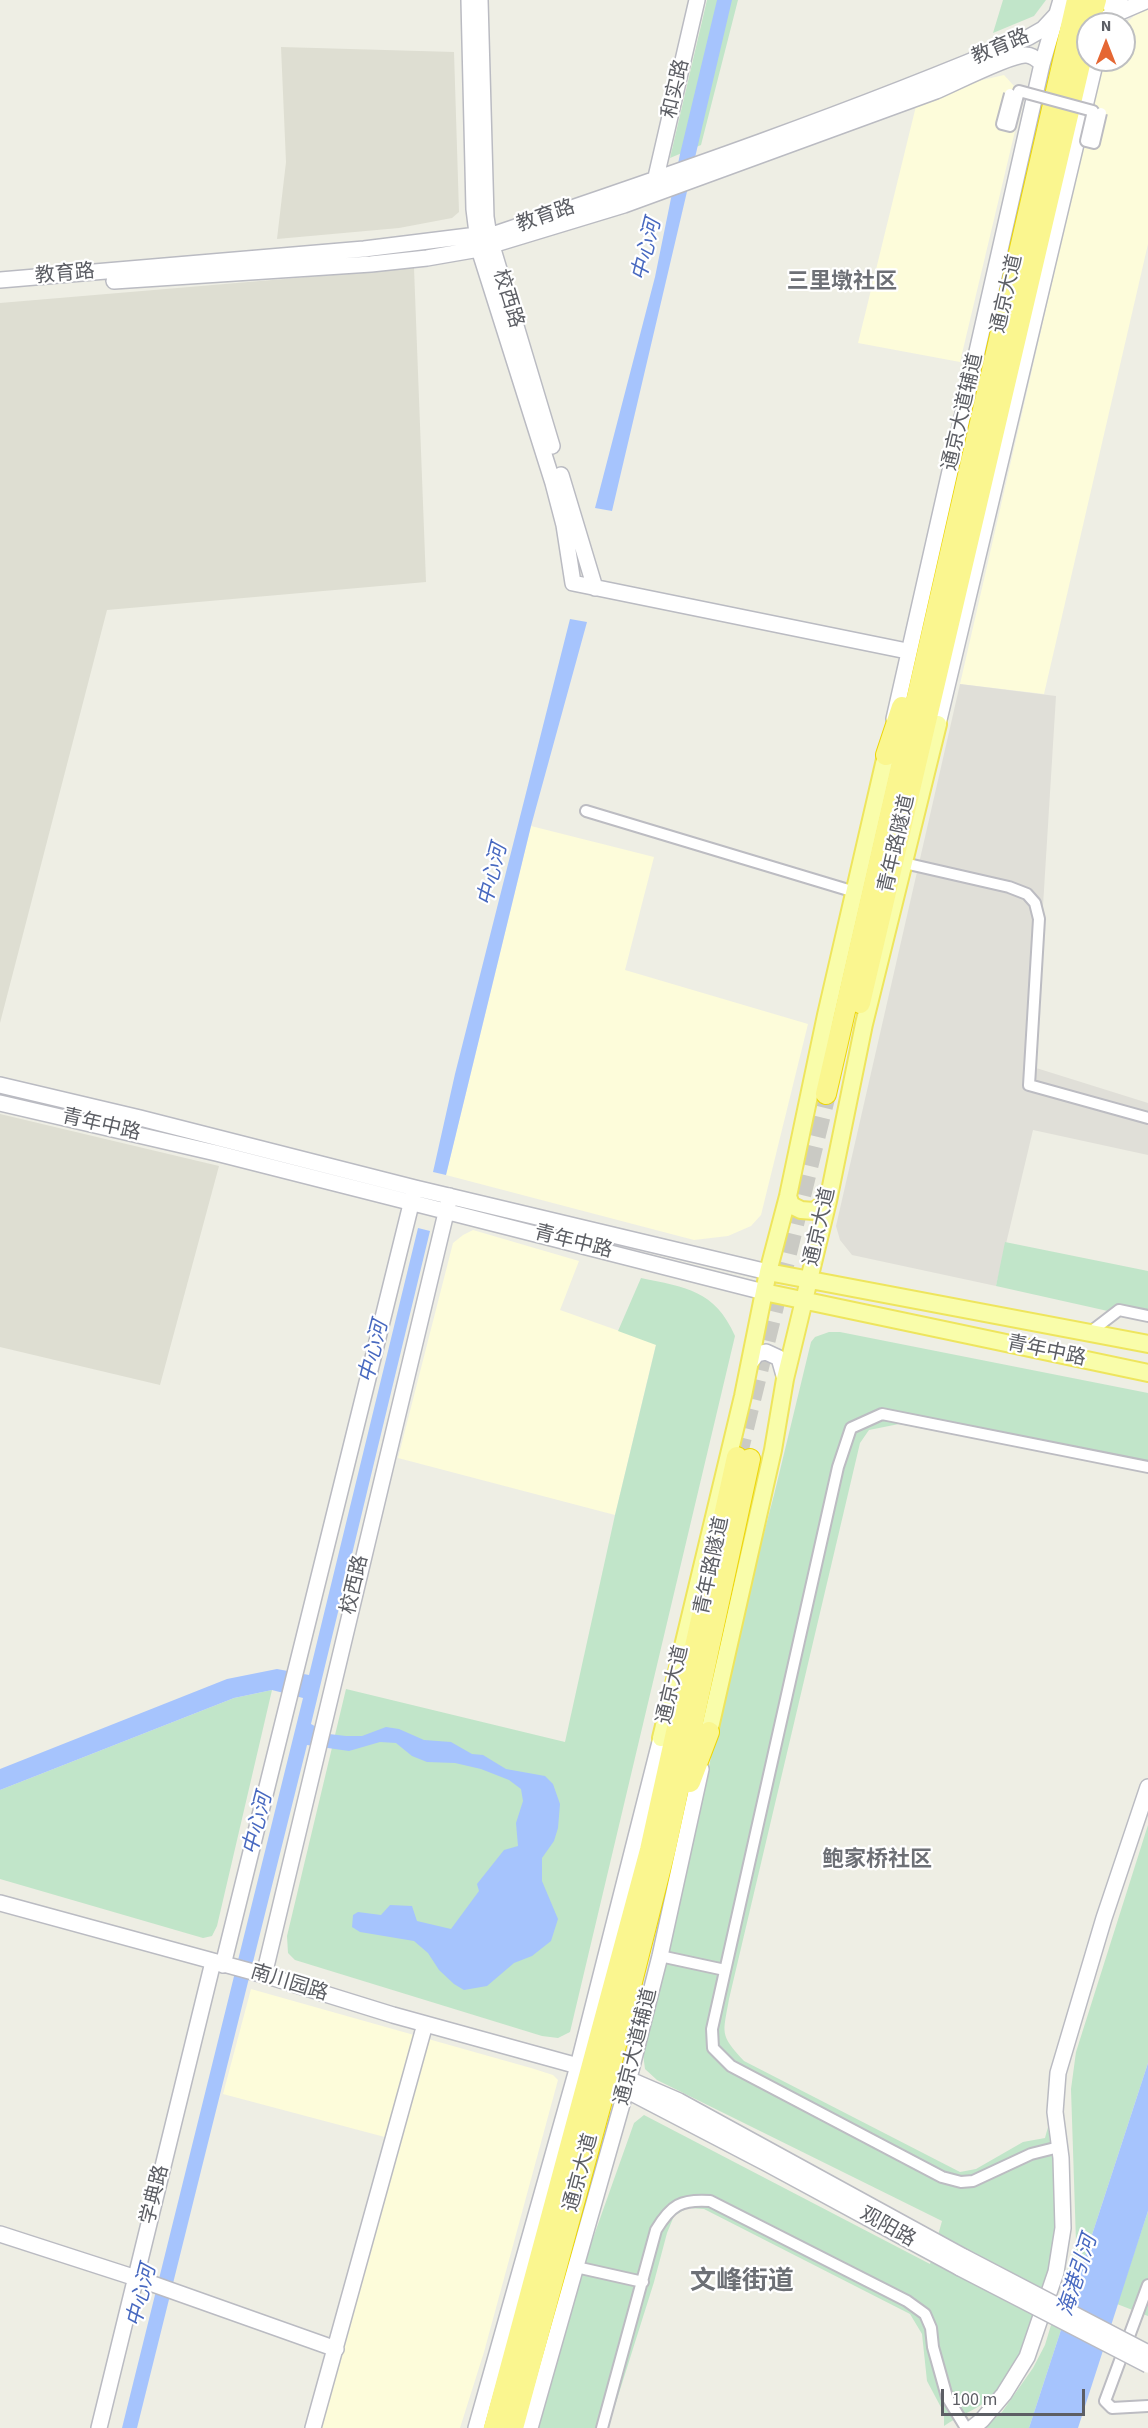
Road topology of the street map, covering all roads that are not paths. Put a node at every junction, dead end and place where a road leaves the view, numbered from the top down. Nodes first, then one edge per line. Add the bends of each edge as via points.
1 (469, 0) edge
2 (480, 0) edge
3 (697, 0) edge
4 (1061, 0) edge
5 (1077, 0) edge
6 (1148, 0) edge
7 (1105, 10) edge
8 (1056, 15) junction
9 (1042, 64) junction
10 (1078, 72) edge
11 (1093, 72) edge
12 (1010, 94) dead end
13 (1101, 113) dead end
14 (656, 177) junction
15 (484, 241) junction
16 (0, 280) edge
17 (52, 280) junction
18 (0, 290) edge
19 (595, 588) junction
20 (950, 588) junction
21 (908, 651) junction
22 (938, 724) junction
23 (886, 755) junction
24 (586, 811) dead end
25 (904, 863) junction
26 (855, 892) junction
27 (0, 1085) edge
28 (832, 1096) tunnel mouth
29 (0, 1103) edge
30 (1148, 1118) edge
31 (413, 1195) junction
32 (450, 1196) junction
33 (788, 1196) junction
34 (828, 1201) junction
35 (446, 1211) junction
36 (768, 1272) junction
37 (810, 1280) junction
38 (764, 1292) junction
39 (804, 1302) junction
40 (1148, 1316) edge
41 (1089, 1333) junction
42 (1148, 1344) edge
43 (750, 1363) junction
44 (1148, 1373) edge
45 (785, 1379) junction
46 (744, 1458) tunnel mouth
47 (1148, 1467) edge
48 (709, 1732) junction
49 (661, 1738) junction
50 (1148, 1787) edge
51 (658, 1848) junction
52 (0, 1903) edge
53 (660, 1956) junction
54 (222, 1964) junction
55 (725, 1970) junction
56 (260, 1974) junction
57 (424, 2024) junction
58 (579, 2066) junction
59 (627, 2085) junction
60 (1059, 2147) junction
61 (0, 2234) edge
62 (962, 2263) junction
63 (576, 2266) junction
64 (136, 2278) junction
65 (643, 2282) junction
66 (1148, 2288) edge
67 (336, 2349) junction
68 (1148, 2353) edge
69 (1148, 2365) edge
70 (1148, 2406) edge
71 (99, 2428) edge
72 (313, 2428) edge
73 (476, 2428) edge
74 (494, 2428) edge
75 (513, 2428) edge
76 (530, 2428) edge
77 (602, 2428) edge
78 (966, 2428) edge
79 (972, 2428) edge

1 - 15 street, 校西路 via 474,209
2 - 15 street, 校西路
3 - 14 street, 和实路
4 - 8 street, 通京大道辅道
5 - 20 highway, 通京大道
6 - 7 street
8 - 9 street, 通京大道辅道
8 - 14 street, 教育路 via 1043,29 1002,48 863,104
9 - 15 street, 教育路 via 1025,54 936,91 624,205
9 - 21 street, 通京大道辅道
10 - 20 highway, 通京大道
11 - 22 street
12 - 13 street, bridge via 1002,124 1010,126 1019,91 1093,111 1086,141 1094,143
14 - 15 street, 教育路
15 - 17 street, 教育路 via 427,258 371,264
15 - 19 street, 校西路
15 - 19 street, 校西路 via 564,525 573,583
16 - 17 street, 教育路
17 - 18 street, 教育路
19 - 21 street
20 - 22 highway
20 - 23 highway
20 - 28 highway, 青年路隧道
21 - 23 street, 通京大道辅道
22 - 25 main road, 通京大道
23 - 26 main road, 通京大道
24 - 26 street
25 - 30 street via 1027,894 1035,903 1039,919 1029,1085
25 - 34 main road, 通京大道 via 864,1024
26 - 33 main road, 通京大道
27 - 31 street, 青年中路 via 140,1118
29 - 31 street, 青年中路
31 - 32 street, 青年中路
31 - 35 street, 青年中路
31 - 54 street, 校西路
32 - 35 street, 校西路
32 - 36 street, 青年中路
33 - 34 main road via 791,1205 801,1210 814,1211
33 - 36 main road, 通京大道
34 - 37 main road, 通京大道
35 - 38 street, 青年中路
35 - 56 street, 校西路 via 318,1750
36 - 37 main road, 青年中路
36 - 38 main road, 通京大道
37 - 39 main road, 通京大道
37 - 41 main road, 青年中路
38 - 39 main road, 青年中路
38 - 43 main road, 通京大道
39 - 44 main road, 青年中路
39 - 45 main road, 通京大道
40 - 41 street via 1119,1310
41 - 42 main road, 青年中路
43 - 45 street via 757,1354 770,1353 779,1358
43 - 49 main road, 通京大道
45 - 48 main road, 通京大道 via 773,1450
46 - 51 highway, 青年路隧道
47 - 55 street via 882,1414 851,1428 838,1467
48 - 51 highway
48 - 53 street, 通京大道辅道
49 - 51 highway
49 - 58 street
50 - 60 street via 1058,2073 1055,2112
51 - 74 highway, 通京大道
51 - 75 highway, 通京大道 via 604,2093
52 - 54 street, 南川园路
53 - 55 street
53 - 59 street, 通京大道辅道
54 - 56 street, 南川园路
54 - 64 street, 学典路
55 - 60 street via 712,2029 713,2048 731,2066 942,2177 961,2182 973,2181 1031,2154
56 - 57 street, 南川园路
57 - 58 street, 南川园路
57 - 67 street
58 - 73 street
59 - 62 street, 观阳路
59 - 63 street, 通京大道辅道
60 - 79 street via 1063,2228 1056,2272 1027,2357 1004,2394
61 - 64 street
62 - 68 street, 观阳路, bridge
62 - 69 street, 观阳路, bridge
63 - 65 street
63 - 76 street, 通京大道辅道
64 - 67 street
64 - 71 street, 学典路
65 - 77 street
65 - 78 street via 656,2230 665,2215 676,2205 692,2200 710,2201 907,2301 925,2314 947,2397
66 - 70 street via 1105,2401 1112,2408
67 - 72 street

